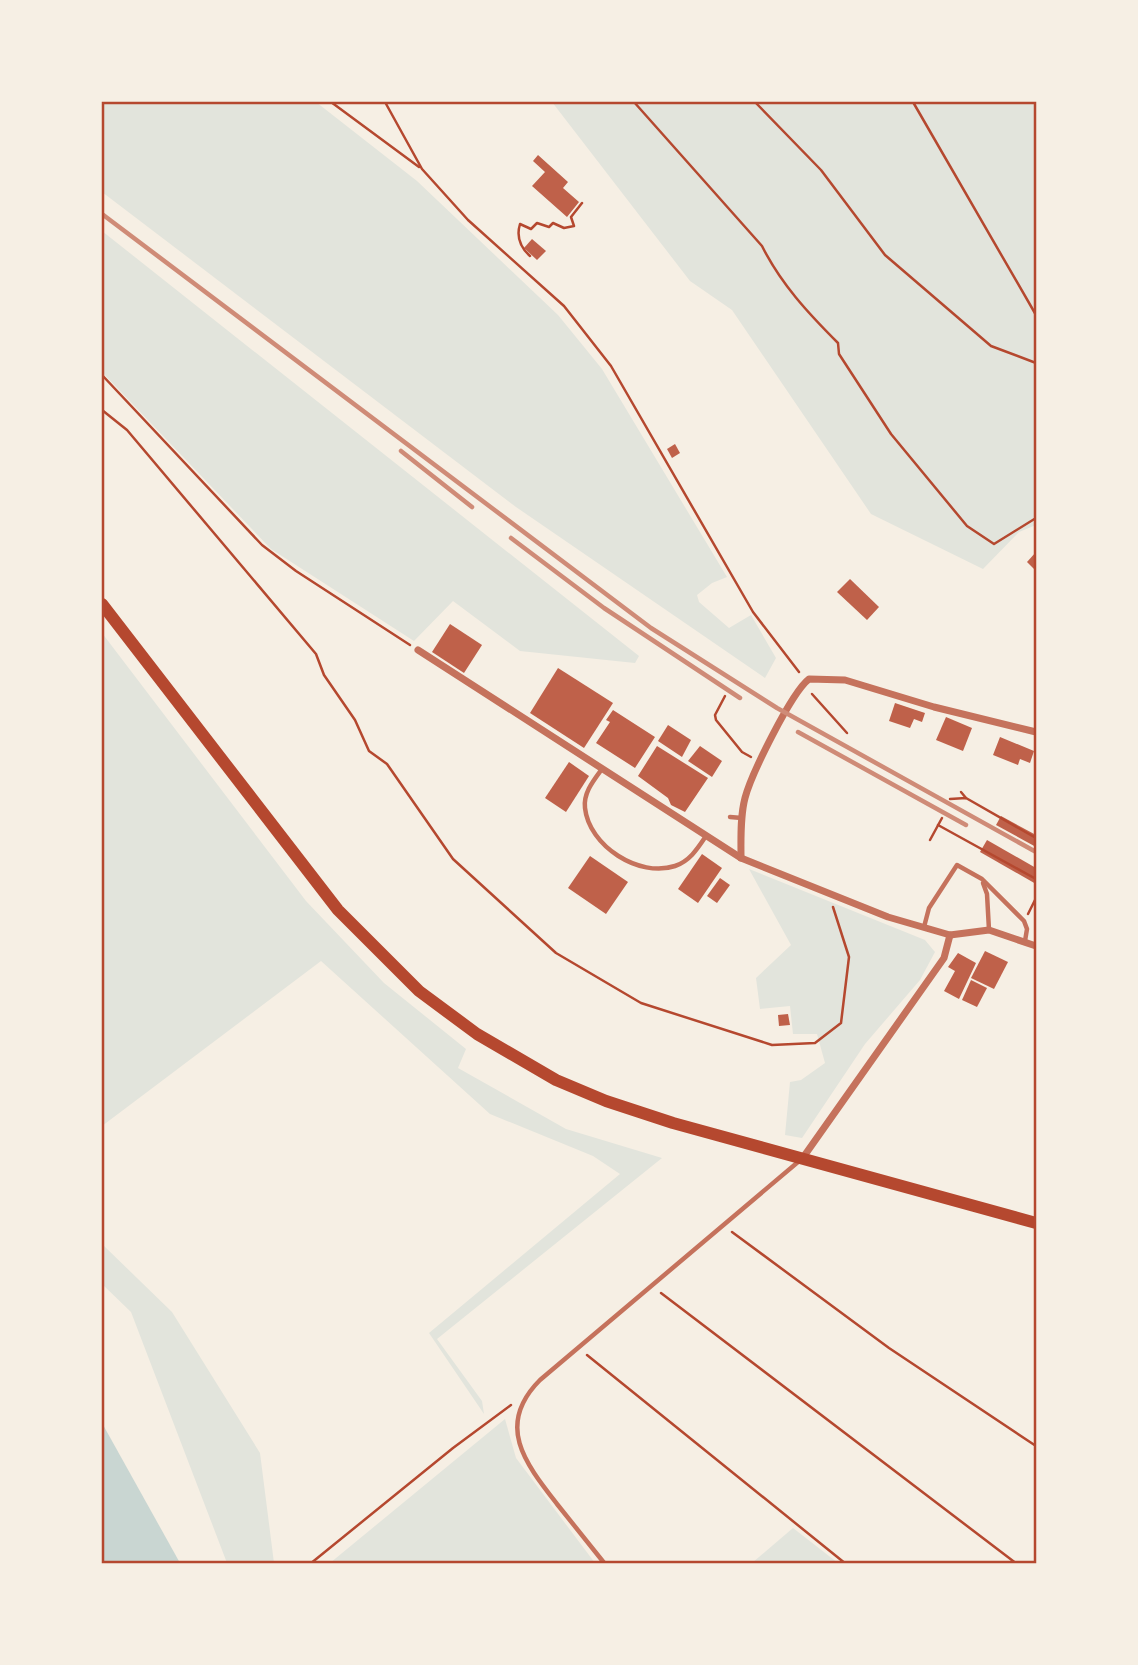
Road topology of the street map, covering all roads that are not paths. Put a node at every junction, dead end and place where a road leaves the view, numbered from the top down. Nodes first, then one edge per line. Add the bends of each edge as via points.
1 (102, 604) edge
2 (418, 650) road end
3 (1037, 732) edge
4 (602, 769) junction
5 (730, 817) dead end
6 (743, 818) junction
7 (706, 836) junction
8 (741, 858) junction
9 (982, 878) junction
10 (924, 928) junction
11 (989, 930) junction
12 (950, 935) junction
13 (1025, 941) junction
14 (1037, 946) edge
15 (802, 1159) junction
16 (1037, 1223) edge
17 (605, 1563) edge

1 - 15 main road via 338,910 419,991 477,1034 556,1080 673,1123
2 - 4 street
3 - 6 street via 845,680 809,679 764,754 745,798
4 - 7 street
4 - 7 lane via 589,789 585,807 601,841 620,857 653,868 675,866 692,855
5 - 6 lane
6 - 8 street
7 - 8 street
8 - 10 street
9 - 10 lane via 957,865 929,908
9 - 11 lane
9 - 13 lane via 1024,921
10 - 12 street
11 - 12 street
11 - 13 street
12 - 15 street via 944,958
13 - 14 street
15 - 16 main road
15 - 17 lane via 526,1396 516,1423 522,1454

